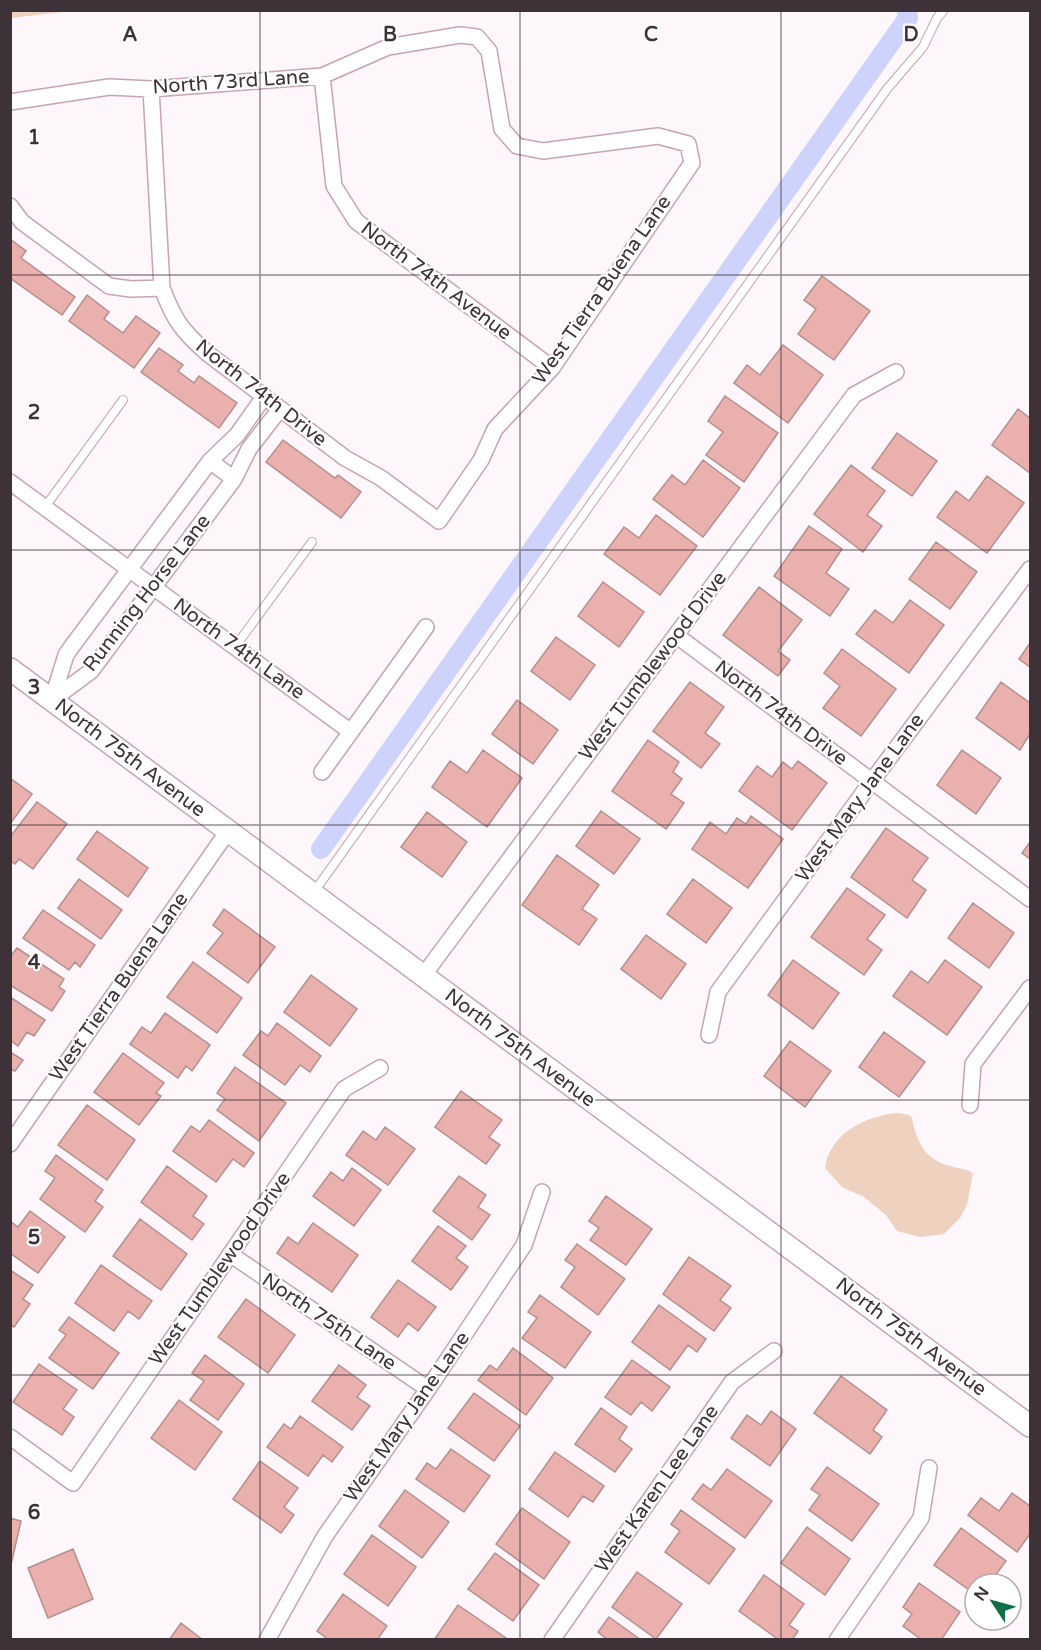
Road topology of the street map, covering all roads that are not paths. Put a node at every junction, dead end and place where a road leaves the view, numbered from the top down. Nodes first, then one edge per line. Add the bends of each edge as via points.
1 (944, 10) edge
2 (322, 76) junction
3 (151, 89) junction
4 (10, 102) edge
5 (688, 144) joint
6 (10, 206) edge
7 (162, 288) junction
8 (552, 368) junction
9 (896, 372) dead end
10 (264, 397) junction
11 (123, 400) dead end
12 (280, 409) junction
13 (210, 461) junction
14 (234, 479) junction
15 (10, 482) edge
16 (45, 507) junction
17 (439, 520) joint
18 (312, 542) dead end
19 (130, 569) junction
20 (1030, 569) edge
21 (153, 587) junction
22 (426, 627) dead end
23 (677, 636) junction
24 (235, 647) junction
25 (10, 669) edge
26 (52, 700) junction
27 (351, 732) junction
28 (322, 772) dead end
29 (872, 781) junction
30 (228, 831) junction
31 (313, 894) junction
32 (1030, 899) edge
33 (423, 976) junction
34 (1030, 988) edge
35 (709, 1035) dead end
36 (380, 1068) dead end
37 (970, 1105) dead end
38 (10, 1144) edge
39 (542, 1192) dead end
40 (230, 1254) junction
41 (774, 1351) dead end
42 (428, 1389) junction
43 (1030, 1426) edge
44 (10, 1437) edge
45 (929, 1468) dead end
46 (273, 1637) edge
47 (552, 1640) edge
48 (837, 1640) edge

1 - 31 lane via 922,47 887,89
2 - 3 street, North 73rd Lane
2 - 5 street, North 73rd Lane via 388,47 460,35 477,37 489,51 502,129 518,146 543,151 658,136
2 - 8 street, North 74th Avenue via 334,186 356,221
3 - 4 street, North 73rd Lane via 109,87
3 - 7 street, North 74th Drive
5 - 8 street, West Tierra Buena Lane via 692,164
6 - 7 street via 22,222 109,286
7 - 10 street, North 74th Drive via 171,314 188,336
8 - 17 street, West Tierra Buena Lane via 495,429 481,460
9 - 23 street, West Tumblewood Drive via 854,395
10 - 12 street, North 74th Drive
10 - 13 street, Running Horse Lane via 237,435
11 - 16 lane
12 - 14 street, Running Horse Lane via 249,449
12 - 17 street, North 74th Drive
13 - 14 street
13 - 19 street, Running Horse Lane
14 - 21 street, Running Horse Lane
15 - 16 street, North 74th Lane
16 - 19 street, North 74th Lane
18 - 24 lane
19 - 21 street, North 74th Lane
19 - 26 street, Running Horse Lane via 66,655
20 - 29 street, West Mary Jane Lane
21 - 24 street, North 74th Lane
21 - 26 street, Running Horse Lane via 91,671
22 - 27 street
23 - 29 street, North 74th Drive
23 - 33 street, West Tumblewood Drive
24 - 27 street, North 74th Lane
25 - 26 main road, North 75th Avenue
26 - 30 main road, North 75th Avenue
27 - 28 street
29 - 32 street, North 74th Drive
29 - 35 street, West Mary Jane Lane via 718,992
30 - 31 main road, North 75th Avenue
30 - 38 street, West Tierra Buena Lane
31 - 33 main road, North 75th Avenue
33 - 43 main road, North 75th Avenue
34 - 37 street via 973,1064
36 - 40 street, West Tumblewood Drive via 344,1089
39 - 42 street, West Mary Jane Lane via 524,1245
40 - 42 street, North 75th Lane
40 - 44 street, West Tumblewood Drive via 73,1483
41 - 47 street, West Karen Lee Lane via 732,1382
42 - 46 street, West Mary Jane Lane via 325,1536
45 - 48 street via 921,1518

